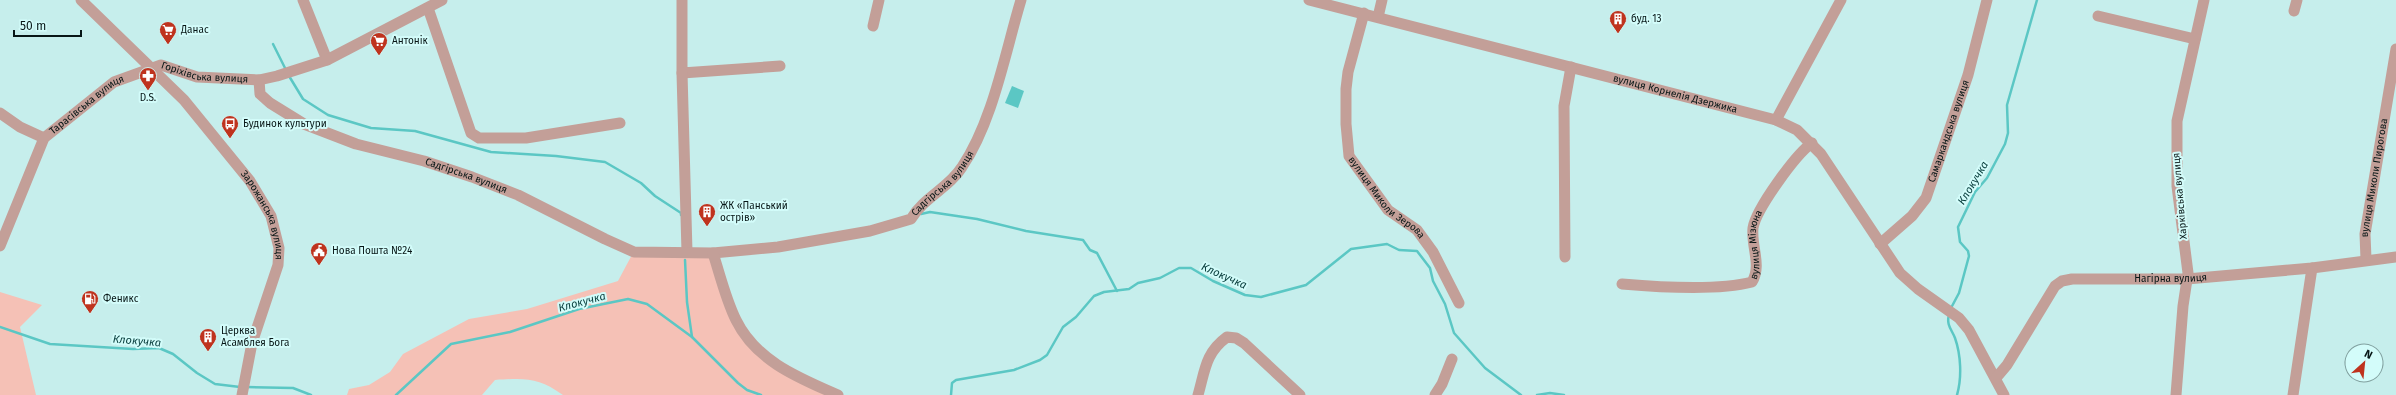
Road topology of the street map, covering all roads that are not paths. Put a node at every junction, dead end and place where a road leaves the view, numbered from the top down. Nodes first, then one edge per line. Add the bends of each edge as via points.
1 (81, 0) edge
2 (303, 0) edge
3 (442, 0) edge
4 (682, 0) edge
5 (879, 0) edge
6 (1021, 0) edge
7 (1309, 0) edge
8 (1382, 0) edge
9 (1840, 0) edge
10 (1987, 0) edge
11 (2204, 0) edge
12 (2297, 0) edge
13 (428, 8) junction
14 (2294, 11) dead end
15 (1364, 13) junction
16 (2098, 16) dead end
17 (1378, 17) junction
18 (873, 26) dead end
19 (2195, 39) junction
20 (2396, 49) edge
21 (327, 60) junction
22 (780, 66) dead end
23 (1571, 67) junction
24 (152, 68) junction
25 (682, 73) junction
26 (259, 80) junction
27 (184, 100) joint
28 (0, 113) edge
29 (1776, 120) junction
30 (620, 123) dead end
31 (44, 138) junction
32 (1812, 144) junction
33 (1880, 244) junction
34 (0, 246) edge
35 (687, 252) junction
36 (713, 253) junction
37 (1564, 257) dead end
38 (2396, 257) edge
39 (2366, 259) junction
40 (2312, 268) junction
41 (2187, 279) junction
42 (1622, 284) dead end
43 (1459, 303) dead end
44 (1452, 359) dead end
45 (1996, 378) junction
46 (242, 395) edge
47 (838, 395) edge
48 (1198, 395) edge
49 (1300, 395) edge
50 (1435, 395) edge
51 (2004, 395) edge
52 (2176, 395) edge
53 (2293, 395) edge

1 - 24 street, Горіхівська вулиця
2 - 21 street
3 - 13 street
4 - 25 street
5 - 18 street
6 - 36 street, Садгірська вулиця via 1002,69 977,140 962,168 918,206 911,219 870,231 778,247
7 - 15 street, вулиця Корнелія Дзержика
8 - 17 street
9 - 29 street
10 - 33 street, Самаркандська вулиця via 1966,80 1926,198 1912,216
11 - 19 street, Харківська вулиця
12 - 14 street
13 - 21 street
13 - 30 street via 471,133 479,138 526,138
15 - 17 street, вулиця Корнелія Дзержика
15 - 43 street, вулиця Миколи Зерова via 1346,89 1345,118 1349,156 1388,210 1417,230 1434,252
16 - 19 street
17 - 23 street, вулиця Корнелія Дзержика
19 - 41 street, Харківська вулиця via 2177,121 2177,186 2188,268
20 - 39 street, вулиця Миколи Пирогова via 2365,234
21 - 26 street via 297,71
22 - 25 street
23 - 29 street, вулиця Корнелія Дзержика
23 - 37 street via 1564,106
24 - 26 street, Горіхівська вулиця via 161,64 197,77
24 - 27 street, Горіхівська вулиця
24 - 31 street, Тарасівська вулиця via 114,82
25 - 35 street
26 - 35 street, Садгірська вулиця via 260,94 304,124 356,144 424,161 472,177 518,195 634,252
27 - 46 street, Зарожанська вулиця via 250,181 271,216 276,231 278,265 255,336
28 - 31 street via 20,127
29 - 32 street, вулиця Корнелія Дзержика via 1797,130
31 - 34 street, Тарасівська вулиця
32 - 33 street, вулиця Корнелія Дзержика
32 - 42 street, вулиця Мізюна via 1792,164 1757,216 1753,238 1756,276 1752,282 1735,285 1656,287
33 - 45 street, вулиця Корнелія Дзержика via 1900,273 1959,318 1969,330
35 - 36 street, Садгірська вулиця
36 - 47 street via 736,320 755,348 777,366
38 - 39 street, Нагірна вулиця
39 - 40 street, Нагірна вулиця
40 - 41 street, Нагірна вулиця
40 - 53 street
41 - 45 street, Нагірна вулиця via 2062,281 2055,286 2008,365
41 - 52 street, Харківська вулиця
44 - 50 street
45 - 51 street, вулиця Корнелія Дзержика
48 - 49 street via 1209,355 1216,345 1227,337 1236,338 1244,343

